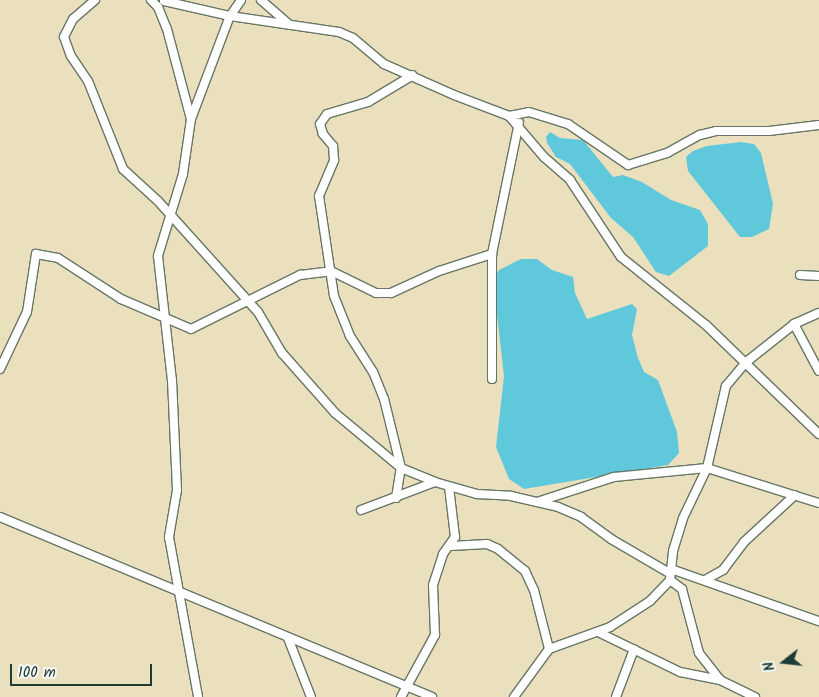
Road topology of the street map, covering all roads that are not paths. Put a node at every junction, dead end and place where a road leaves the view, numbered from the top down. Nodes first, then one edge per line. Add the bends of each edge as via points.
1 (95, 0) edge
2 (151, 0) edge
3 (241, 0) edge
4 (261, 0) edge
5 (162, 3) edge
6 (230, 16) junction
7 (289, 24) junction
8 (413, 75) junction
9 (522, 114) junction
10 (509, 116) junction
11 (191, 120) junction
12 (819, 125) edge
13 (518, 126) junction
14 (169, 212) junction
15 (492, 254) junction
16 (331, 271) junction
17 (800, 274) dead end
18 (819, 276) edge
19 (249, 302) junction
20 (819, 313) edge
21 (165, 319) junction
22 (794, 324) junction
23 (745, 363) junction
24 (0, 369) edge
25 (819, 371) edge
26 (492, 379) dead end
27 (819, 434) edge
28 (401, 468) junction
29 (707, 468) junction
30 (434, 482) junction
31 (449, 487) junction
32 (795, 494) junction
33 (396, 498) junction
34 (538, 501) junction
35 (819, 503) edge
36 (361, 510) dead end
37 (0, 517) edge
38 (451, 546) junction
39 (671, 574) junction
40 (706, 580) junction
41 (178, 592) junction
42 (819, 621) edge
43 (600, 633) junction
44 (288, 638) junction
45 (549, 649) junction
46 (634, 649) junction
47 (720, 680) junction
48 (408, 688) junction
49 (198, 697) edge
50 (312, 697) edge
51 (401, 697) edge
52 (432, 697) edge
53 (514, 697) edge
54 (616, 697) edge
55 (755, 697) edge

1 - 14 street via 82,8 67,28 64,37 66,47 88,81 123,170
2 - 5 street
3 - 6 street
4 - 7 street
5 - 6 street
5 - 11 street
6 - 7 street
6 - 11 street
7 - 8 street via 346,35 384,64
8 - 10 street via 454,96
8 - 16 street via 368,102 327,114 322,120 320,130 332,146 334,160 319,196
9 - 10 street
9 - 12 street via 547,115 568,124 628,165 667,153 700,135 716,131 769,131
9 - 13 street
10 - 13 street
11 - 14 street via 182,174
13 - 15 street
13 - 23 street via 544,157 570,180 621,257 706,325
14 - 19 street
14 - 21 street via 158,256
15 - 16 street via 439,271 392,293 376,293
15 - 26 street
16 - 19 street via 300,275
16 - 28 street via 334,296 344,323 373,372 384,399
17 - 18 street
19 - 21 street via 191,329
19 - 28 street via 278,348 321,398
20 - 22 street
21 - 24 street via 121,299 58,258 36,254 27,312
21 - 41 street via 172,380 177,490 168,538
22 - 23 street
22 - 25 street
23 - 27 street
23 - 29 street via 735,372 720,401
28 - 30 street
28 - 33 street
29 - 32 street
29 - 34 street via 614,477
29 - 39 street via 683,518
30 - 31 street
30 - 33 street
31 - 34 street
31 - 38 street via 456,528
32 - 35 street
32 - 40 street via 737,549 723,570
33 - 36 street
34 - 39 street via 581,517 611,539
37 - 41 street
38 - 45 street via 486,544 498,549 525,571 534,590
38 - 48 street via 443,554 433,585 432,644
39 - 40 street
39 - 43 street via 650,601
39 - 47 street via 686,599 699,653
40 - 42 street
41 - 44 street
41 - 49 street
43 - 45 street
43 - 46 street
44 - 48 street
44 - 50 street
45 - 53 street
46 - 47 street via 680,672
46 - 54 street
47 - 55 street
48 - 51 street
48 - 52 street

